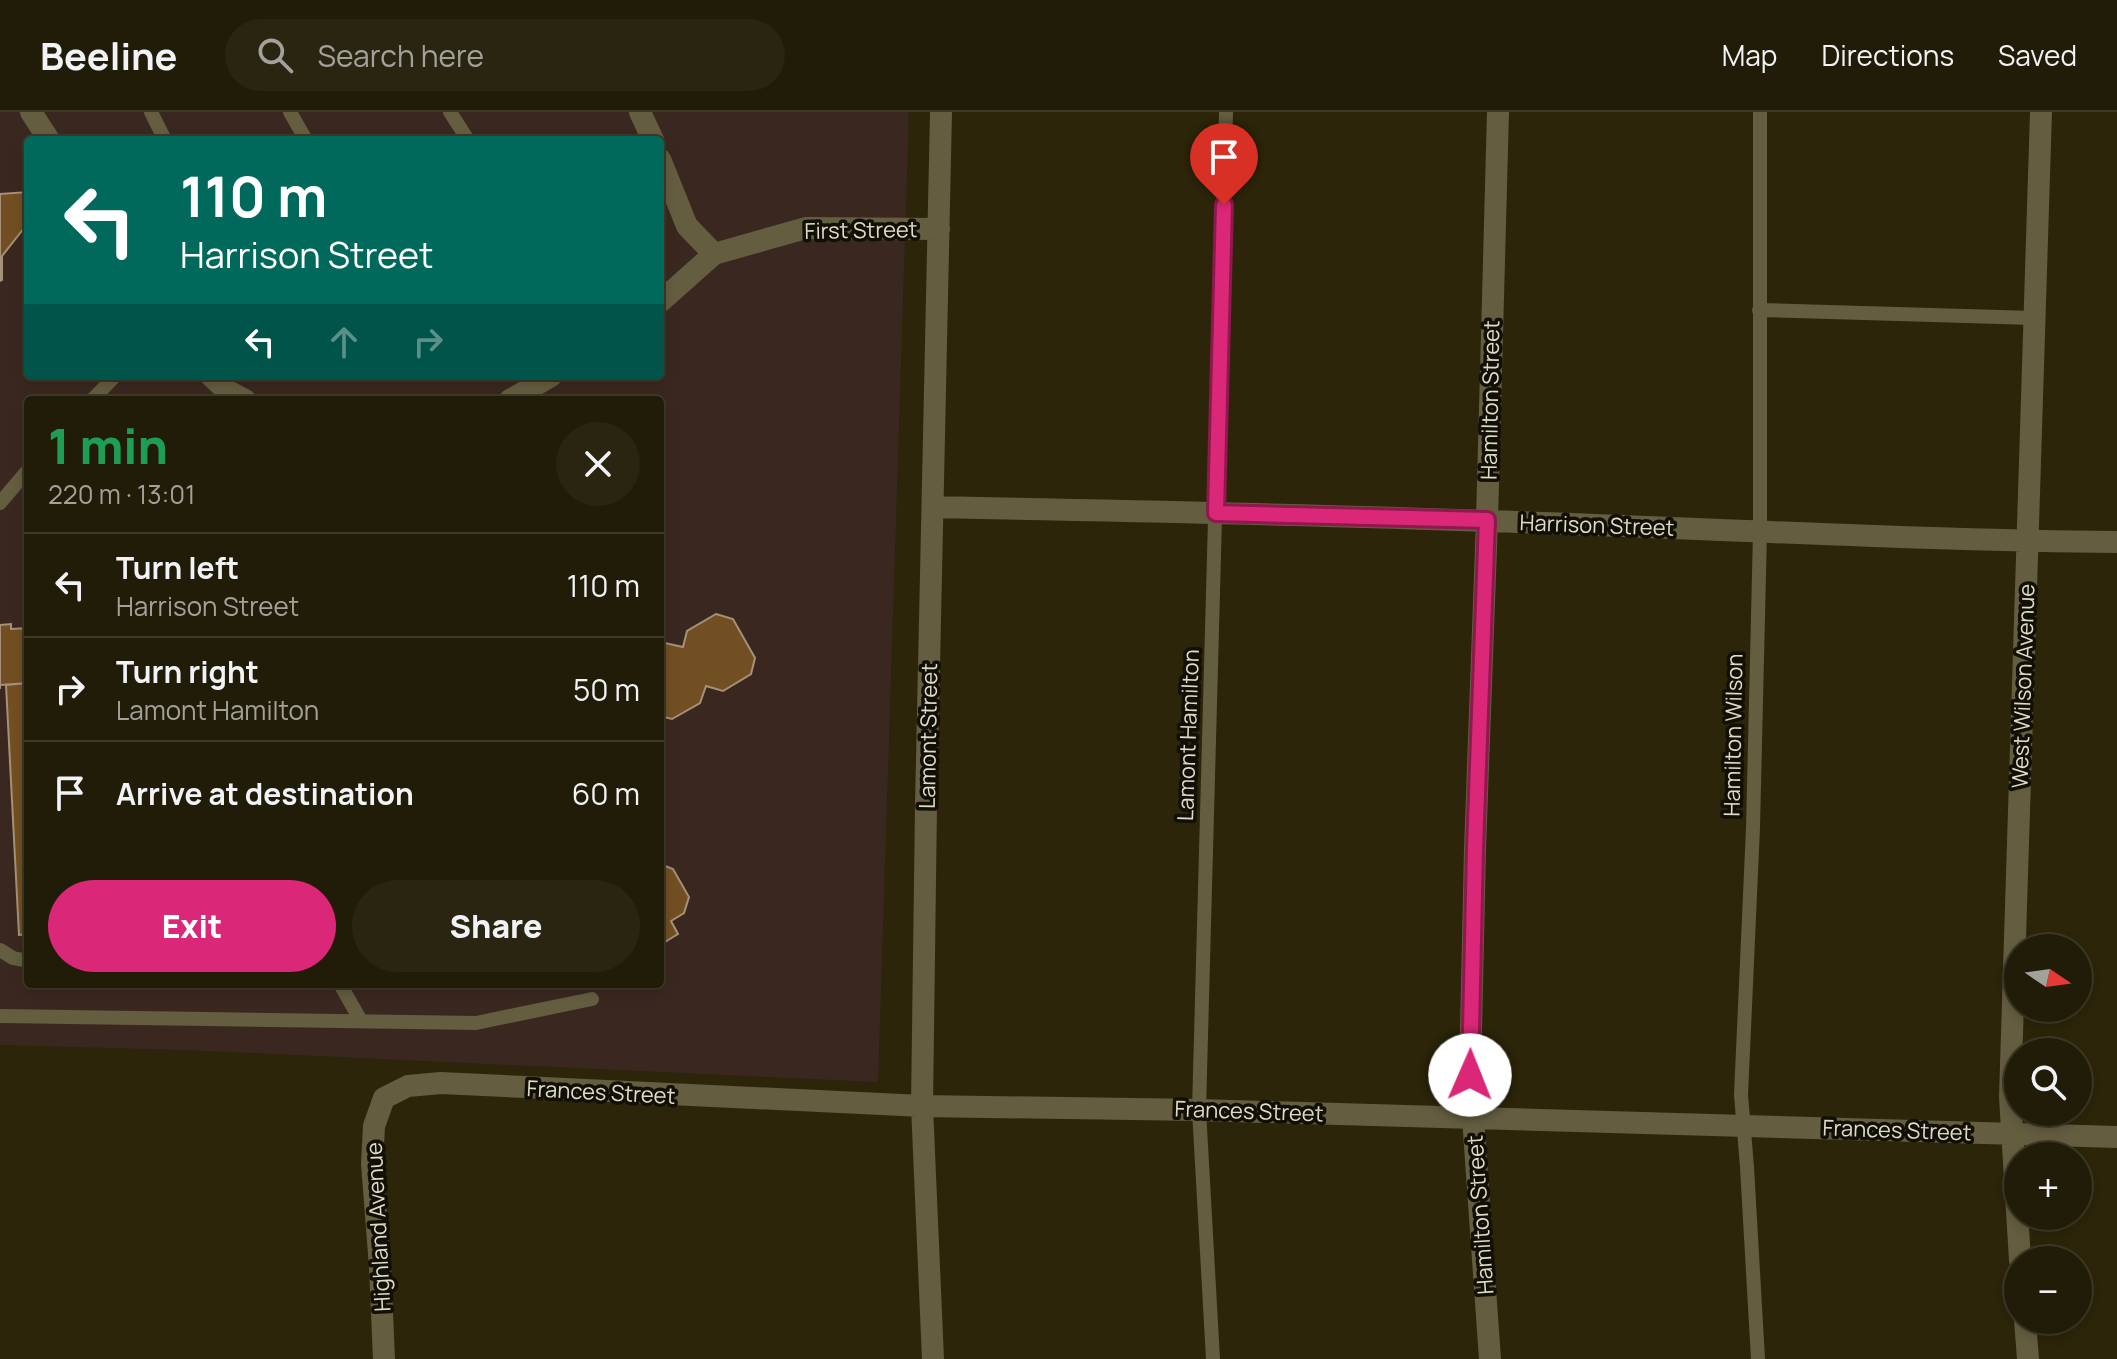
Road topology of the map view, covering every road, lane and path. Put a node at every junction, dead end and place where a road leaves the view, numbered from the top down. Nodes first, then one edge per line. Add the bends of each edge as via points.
1 (31, 112) edge
2 (151, 112) edge
3 (290, 112) edge
4 (450, 112) edge
5 (640, 112) edge
6 (941, 112) edge
7 (1226, 112) edge
8 (1498, 112) edge
9 (1760, 112) edge
10 (2041, 112) edge
11 (46, 136) edge
12 (163, 136) edge
13 (304, 136) edge
14 (465, 136) edge
15 (651, 136) edge
16 (664, 169) edge
17 (939, 229) junction
18 (714, 254) junction
19 (664, 298) edge
20 (1759, 310) junction
21 (2034, 318) junction
22 (111, 380) edge
23 (215, 380) edge
24 (544, 380) edge
25 (96, 396) edge
26 (237, 396) edge
27 (517, 396) edge
28 (24, 475) edge
29 (0, 503) edge
30 (933, 507) junction
31 (1216, 513) junction
32 (1487, 520) junction
33 (1760, 532) junction
34 (2028, 541) junction
35 (2117, 542) edge
36 (342, 988) edge
37 (592, 999) dead end
38 (0, 1016) edge
39 (361, 1021) junction
40 (384, 1098) joint
41 (922, 1106) junction
42 (1199, 1110) junction
43 (1472, 1118) junction
44 (1743, 1125) junction
45 (2012, 1133) junction
46 (2117, 1137) edge
47 (2019, 1246) edge
48 (2026, 1334) edge
49 (384, 1359) edge
50 (933, 1359) edge
51 (1213, 1359) edge
52 (1490, 1359) edge
53 (1758, 1359) edge
54 (2028, 1359) edge

1 - 11 street
2 - 12 lane
3 - 13 lane
4 - 14 lane
5 - 15 street
6 - 17 street, Lamont Street
7 - 31 lane, Lamont Hamilton
8 - 32 street, Hamilton Street
9 - 20 lane, Hamilton Wilson
10 - 21 street, West Wilson Avenue
16 - 18 street via 687,226
17 - 18 street, First Street via 806,228
17 - 30 street, Lamont Street
18 - 19 street, First Street
20 - 21 lane
20 - 33 lane, Hamilton Wilson
21 - 34 street, West Wilson Avenue
22 - 25 lane
23 - 26 street
24 - 27 street
28 - 29 lane
30 - 31 street, Harrison Street
30 - 41 street, Lamont Street
31 - 32 street, Harrison Street
31 - 42 lane, Lamont Hamilton
32 - 33 street, Harrison Street
32 - 43 street, Hamilton Street
33 - 34 street, Harrison Street
33 - 44 lane, Hamilton Wilson
34 - 35 street, Harrison Street
34 - 45 street, West Wilson Avenue
36 - 39 lane
37 - 39 lane via 476,1023
38 - 39 lane
40 - 41 street, Frances Street via 408,1086 441,1083
40 - 49 street, Highland Avenue via 374,1126 372,1164
41 - 42 street, Frances Street
41 - 50 street, Lamont Street
42 - 43 street, Frances Street
42 - 51 lane, Lamont Hamilton
43 - 44 street, Frances Street
43 - 52 street, Hamilton Street
44 - 45 street, Frances Street
44 - 53 lane, Hamilton Wilson
45 - 46 street, Frances Street
45 - 47 street, West Wilson Avenue
48 - 54 street

